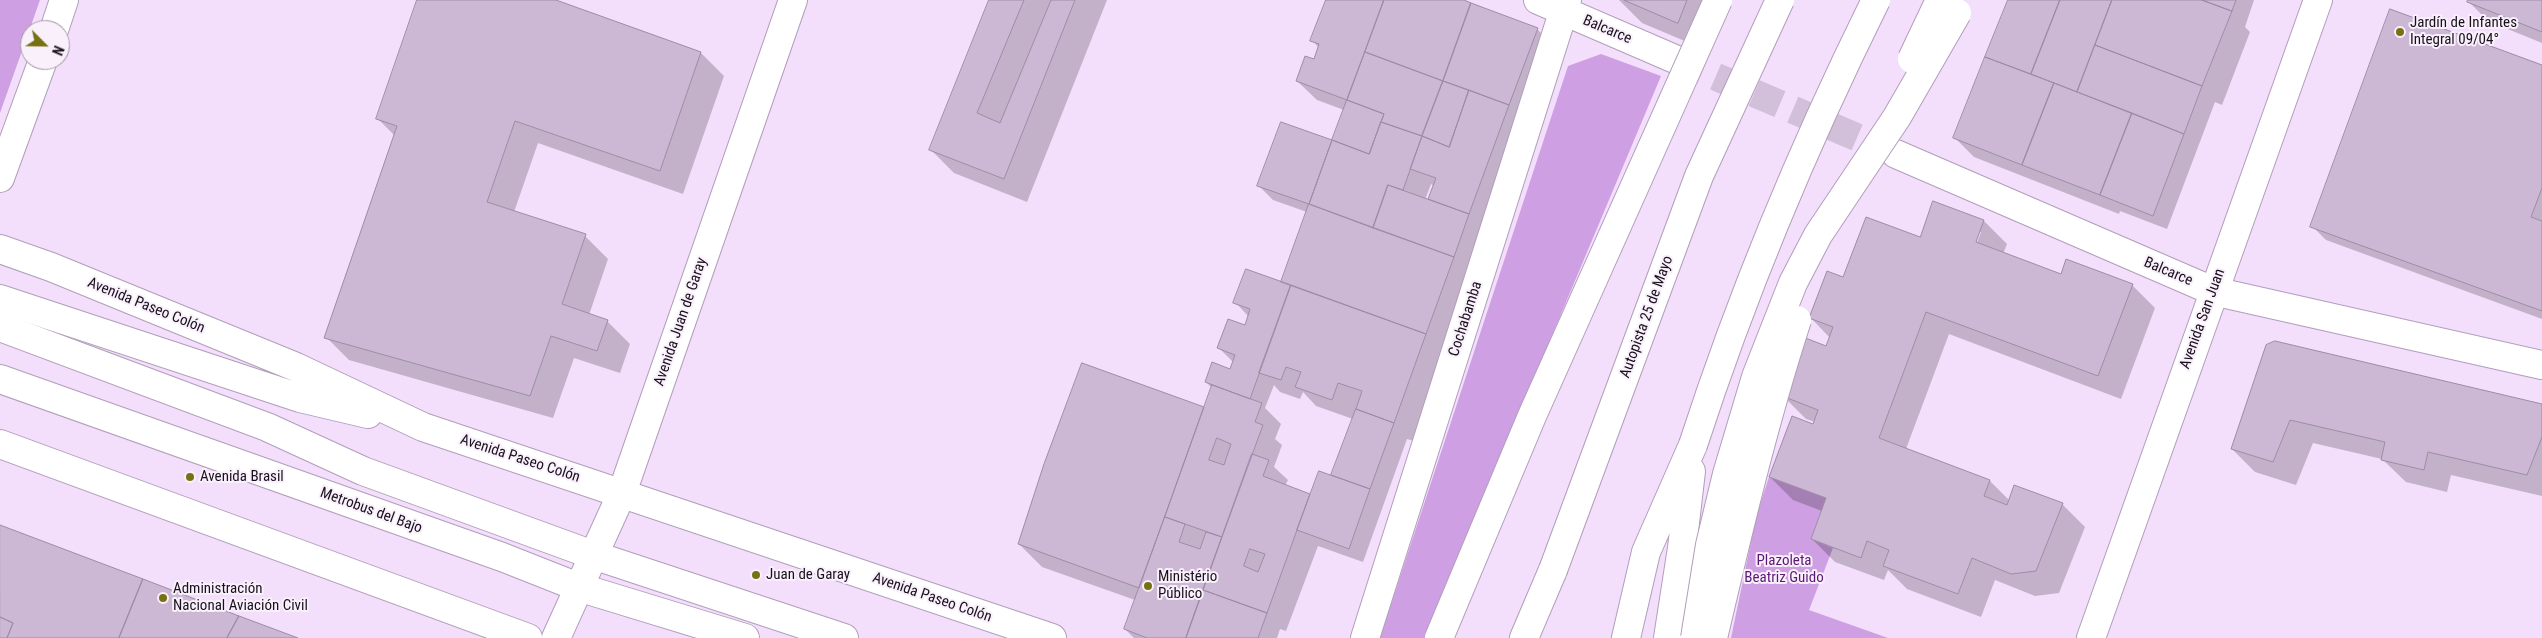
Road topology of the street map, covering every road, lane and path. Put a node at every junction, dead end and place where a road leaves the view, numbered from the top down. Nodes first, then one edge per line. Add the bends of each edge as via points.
1 (64, 0) edge
2 (793, 0) edge
3 (1538, 0) edge
4 (1718, 0) edge
5 (1780, 0) edge
6 (1876, 0) edge
7 (1940, 0) edge
8 (1963, 0) edge
9 (2318, 0) edge
10 (1566, 6) edge
11 (57, 20) edge
12 (1677, 60) tunnel mouth
13 (39, 70) edge
14 (1896, 154) tunnel mouth
15 (0, 178) edge
16 (0, 249) edge
17 (2213, 291) junction
18 (0, 299) edge
19 (0, 327) edge
20 (0, 346) edge
21 (2542, 366) edge
22 (0, 379) edge
23 (423, 427) junction
24 (0, 444) edge
25 (1693, 445) junction
26 (363, 471) junction
27 (622, 493) junction
28 (593, 555) junction
29 (1554, 570) junction
30 (578, 587) junction
31 (528, 638) edge
32 (556, 638) edge
33 (745, 638) edge
34 (844, 638) edge
35 (1052, 638) edge
36 (1365, 638) edge
37 (1439, 638) edge
38 (1524, 638) edge
39 (1535, 638) edge
40 (1626, 638) edge
41 (1668, 638) edge
42 (1695, 638) edge
43 (1714, 638) edge
44 (2091, 638) edge

1 - 11 main road
2 - 27 main road, Avenida Juan de Garay
3 - 10 main road, Balcarce
4 - 37 main road, bridge via 1532,416
5 - 29 main road, Autopista 25 de Mayo, bridge via 1699,176
6 - 25 main road, bridge via 1837,79 1762,258 1714,380
7 - 43 main road, bridge via 1799,312 1769,405
8 - 42 main road, bridge via 1926,69 1875,152 1823,227 1793,283 1756,377 1727,474 1710,545
9 - 17 main road, Avenida San Juan
10 - 12 main road, Balcarce
10 - 36 main road, Cochabamba
13 - 15 main road
14 - 17 main road, Balcarce
16 - 23 main road, Avenida Paseo Colón via 51,266 296,367
17 - 21 main road, Balcarce
17 - 44 main road, Avenida San Juan
18 - 23 main road via 300,398
19 - 26 main road via 266,427
20 - 26 main road via 261,442
22 - 30 main road, Metrobus del Bajo
23 - 27 main road, Avenida Paseo Colón
24 - 31 main road
25 - 40 main road via 1646,552
25 - 41 main road
26 - 28 main road
27 - 28 main road, Avenida Juan de Garay
27 - 35 main road, Avenida Paseo Colón
28 - 30 main road, Avenida Juan de Garay
28 - 34 main road
29 - 38 main road, Autopista 25 de Mayo
29 - 39 main road
30 - 32 main road, Avenida Juan de Garay
30 - 33 main road, Metrobus del Bajo

